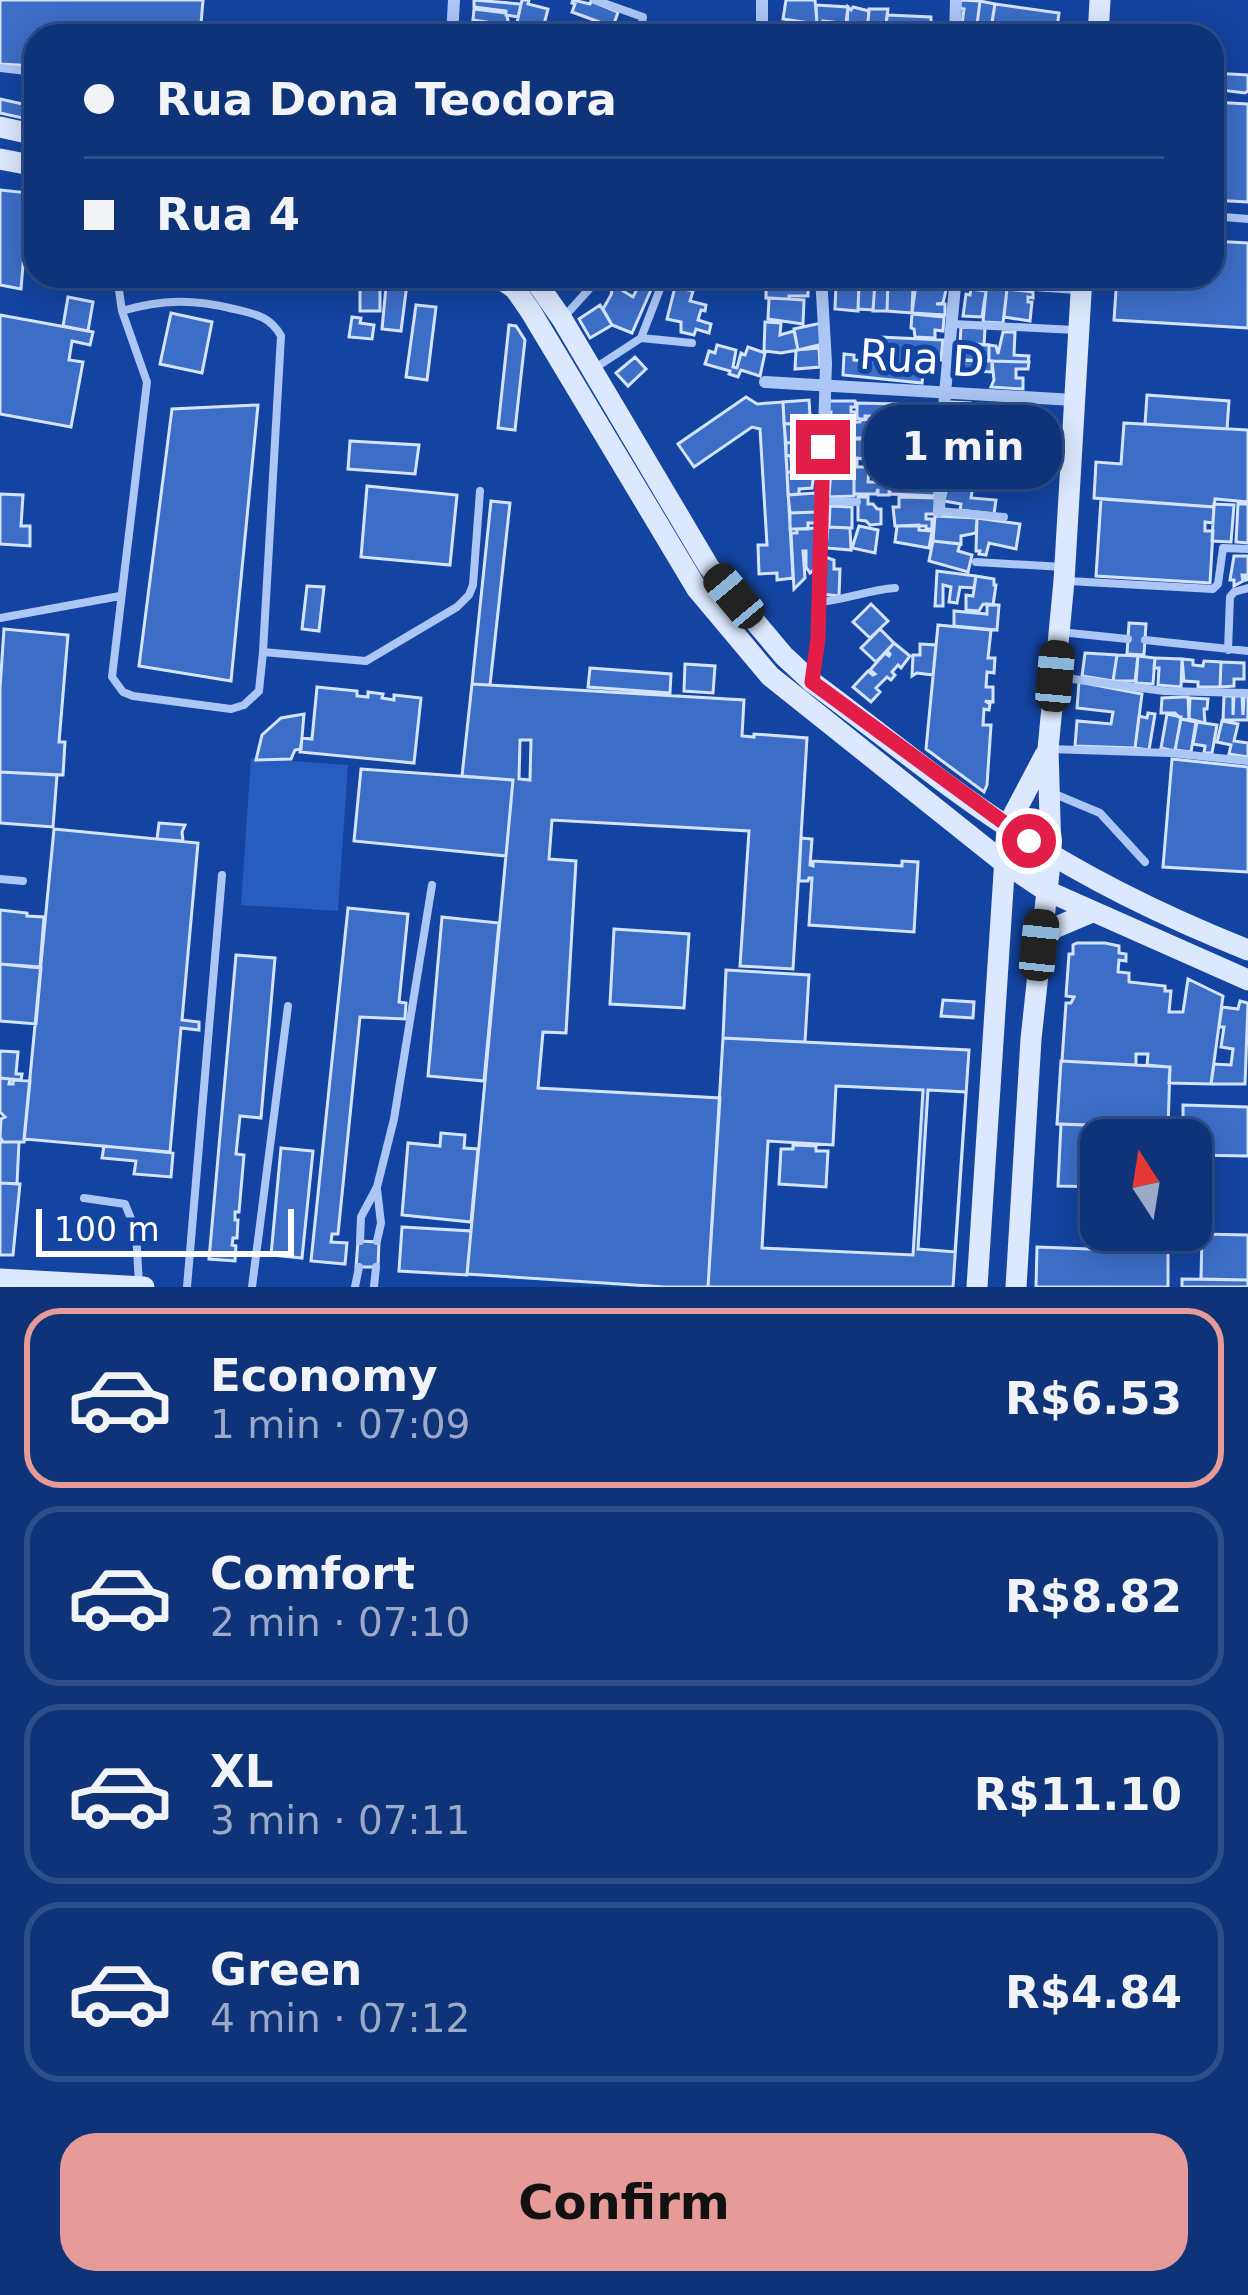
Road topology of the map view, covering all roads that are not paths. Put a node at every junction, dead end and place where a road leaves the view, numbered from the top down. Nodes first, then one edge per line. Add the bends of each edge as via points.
1 (595, 0) edge
2 (642, 24) edge
3 (119, 288) edge
4 (514, 288) edge
5 (540, 288) edge
6 (590, 288) edge
7 (660, 288) edge
8 (821, 288) edge
9 (954, 288) edge
10 (1082, 288) edge
11 (122, 311) junction
12 (562, 319) junction
13 (951, 324) junction
14 (1078, 331) junction
15 (641, 338) junction
16 (692, 343) dead end
17 (592, 370) junction
18 (765, 382) dead end
19 (825, 385) junction
20 (945, 393) junction
21 (1074, 400) junction
22 (941, 462) junction
23 (868, 465) dead end
24 (480, 490) dead end
25 (822, 501) junction
26 (856, 502) dead end
27 (939, 511) joint
28 (1004, 517) dead end
29 (1248, 549) edge
30 (976, 562) dead end
31 (1064, 574) junction
32 (895, 588) dead end
33 (1248, 588) edge
34 (119, 596) junction
35 (819, 602) junction
36 (0, 618) edge
37 (1058, 632) junction
38 (1128, 639) dead end
39 (1145, 640) dead end
40 (1228, 650) junction
41 (1248, 651) edge
42 (263, 652) junction
43 (1055, 676) junction
44 (812, 682) junction
45 (1248, 692) edge
46 (1048, 749) junction
47 (1248, 761) edge
48 (1049, 791) junction
49 (1007, 827) junction
50 (1051, 854) junction
51 (1003, 862) junction
52 (1145, 862) dead end
53 (222, 875) dead end
54 (0, 879) edge
55 (22, 881) dead end
56 (431, 885) dead end
57 (1045, 890) junction
58 (1092, 912) junction
59 (1197, 930) junction
60 (1039, 945) junction
61 (1248, 950) edge
62 (1185, 954) junction
63 (1248, 980) edge
64 (288, 1006) dead end
65 (992, 1037) junction
66 (1031, 1039) junction
67 (986, 1148) junction
68 (1025, 1149) junction
69 (377, 1187) junction
70 (84, 1198) dead end
71 (360, 1241) dead end
72 (377, 1241) dead end
73 (359, 1267) dead end
74 (376, 1267) dead end
75 (0, 1279) edge
76 (141, 1287) edge
77 (187, 1287) edge
78 (252, 1287) edge
79 (355, 1287) edge
80 (374, 1287) edge
81 (977, 1287) edge
82 (1016, 1287) edge

1 - 2 lane via 643,16
3 - 11 lane
4 - 51 main road via 697,589 770,676
5 - 12 main road
6 - 12 lane
7 - 15 lane
8 - 19 street
9 - 13 street
10 - 14 main road
11 - 34 lane via 147,382
11 - 42 lane via 175,299 204,302 261,316 281,336
12 - 17 main road
13 - 14 lane
13 - 20 street
14 - 21 main road
15 - 16 lane
15 - 17 lane
17 - 44 main road via 709,567
18 - 19 street, Rua D
19 - 20 street, Rua D
19 - 25 street
20 - 21 street, Rua D
20 - 22 street
21 - 31 main road
22 - 23 lane
22 - 27 street
24 - 42 lane via 473,586 457,607 366,661
25 - 26 lane
25 - 35 street
27 - 28 lane
29 - 31 lane via 1222,548 1213,589
30 - 31 lane
31 - 37 main road
32 - 35 lane
33 - 40 lane via 1230,597
34 - 36 lane
34 - 42 lane via 112,677 133,696 244,706 259,691
35 - 44 street
37 - 38 lane
37 - 43 main road
39 - 40 lane
40 - 41 lane
43 - 45 lane
43 - 46 main road
44 - 49 main road
46 - 47 lane
46 - 48 main road
46 - 49 main road
48 - 50 main road
48 - 52 lane via 1100,813
49 - 50 main road
49 - 51 main road
50 - 57 main road
50 - 59 main road
51 - 57 main road
51 - 65 main road
53 - 77 lane
54 - 55 lane
56 - 69 lane
57 - 58 main road
57 - 60 main road
58 - 60 main road via 1054,928
58 - 62 main road
59 - 61 main road
59 - 62 main road
60 - 66 main road
62 - 63 main road
64 - 78 lane
65 - 66 main road
65 - 67 main road
66 - 68 main road
67 - 68 main road
67 - 81 main road
68 - 82 main road
69 - 71 lane via 361,1217
69 - 72 lane
70 - 76 lane via 125,1204
73 - 79 lane
74 - 80 lane
75 - 76 main road

